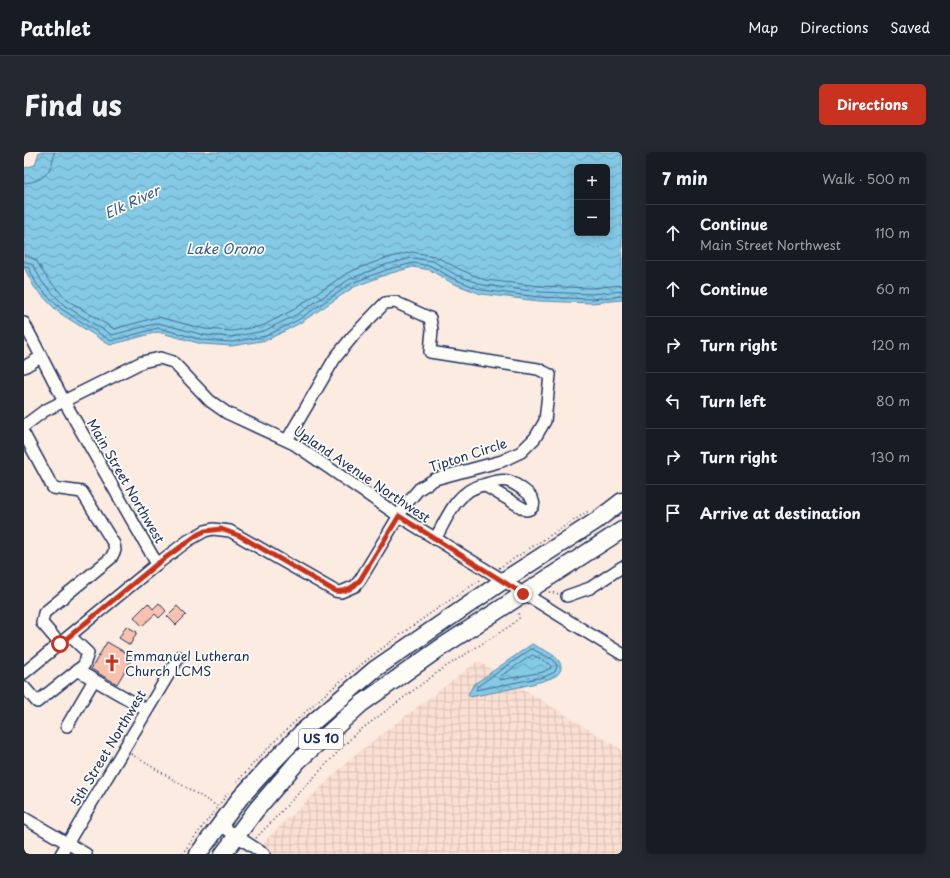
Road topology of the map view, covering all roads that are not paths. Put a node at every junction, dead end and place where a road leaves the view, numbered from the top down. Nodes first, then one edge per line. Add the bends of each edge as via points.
1 (24, 323) edge
2 (41, 357) junction
3 (24, 367) edge
4 (64, 401) junction
5 (24, 426) edge
6 (24, 434) edge
7 (287, 440) junction
8 (484, 485) dead end
9 (622, 501) edge
10 (399, 516) junction
11 (622, 530) edge
12 (435, 539) junction
13 (157, 564) junction
14 (622, 567) edge
15 (503, 573) junction
16 (523, 594) junction
17 (567, 596) dead end
18 (70, 636) junction
19 (60, 644) junction
20 (622, 654) edge
21 (179, 657) dead end
22 (77, 670) junction
23 (24, 673) edge
24 (94, 680) junction
25 (24, 687) edge
26 (147, 710) junction
27 (67, 726) dead end
28 (24, 818) edge
29 (220, 825) junction
30 (236, 836) junction
31 (68, 843) junction
32 (247, 850) edge
33 (61, 854) edge
34 (86, 854) edge
35 (198, 854) edge
36 (223, 854) edge
37 (264, 854) edge

1 - 2 street, Main Street Northwest
2 - 3 street
2 - 4 street, Main Street Northwest
4 - 5 street, Upland Avenue Northwest via 44,411
4 - 7 street, Upland Avenue Northwest via 131,367 152,358 160,358 173,362 210,400 227,413
4 - 13 street, Main Street Northwest
6 - 19 street via 53,488 82,492 114,544 115,550 111,558 44,613 42,623
7 - 10 street, Upland Avenue Northwest
7 - 10 street, Tipton Circle via 335,358 385,303 395,302 430,318 430,352 538,369 550,375 545,421 535,438 521,452 502,461 435,479 412,496
8 - 12 street via 467,491 460,498
9 - 15 highway, US 10 via 596,521
10 - 12 street, Upland Avenue Northwest
10 - 13 street, Tipton Circle via 360,580 355,586 341,592 335,591 240,536 221,529 197,535
11 - 16 highway, US 10
12 - 15 street, Upland Avenue Northwest
13 - 18 street, Main Street Northwest
14 - 17 street via 590,588
15 - 16 street, Upland Avenue Northwest
15 - 29 highway, US 10 via 338,700 269,766
16 - 20 street, Upland Avenue Northwest
16 - 30 highway, US 10 via 393,680 343,719 270,792
18 - 19 street, Main Street Northwest
18 - 22 street via 88,653 84,665
19 - 23 street, Main Street Northwest
21 - 26 street, 5th Street Northwest
22 - 24 street
22 - 25 street via 37,702
24 - 26 street
24 - 27 street
26 - 31 street, 5th Street Northwest
28 - 31 street
29 - 30 street
29 - 35 highway, US 10
30 - 32 street
30 - 36 highway, US 10
31 - 33 street, 5th Street Northwest
31 - 34 street
32 - 37 street

